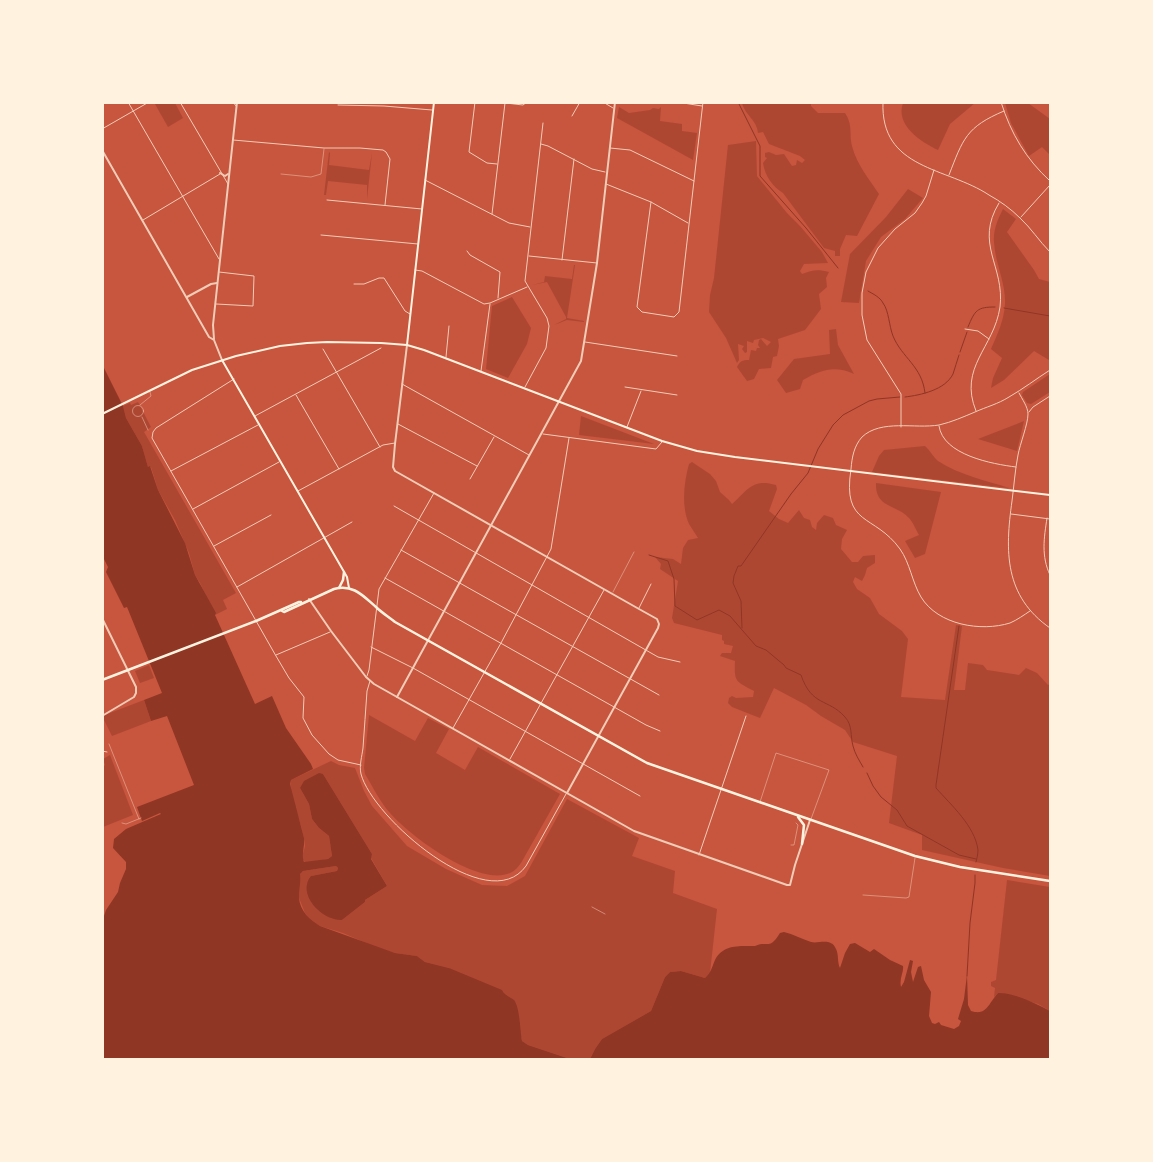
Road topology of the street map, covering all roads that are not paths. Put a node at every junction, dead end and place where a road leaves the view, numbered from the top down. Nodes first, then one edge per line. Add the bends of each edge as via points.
1 (128, 102) edge
2 (149, 102) edge
3 (180, 102) edge
4 (233, 102) edge
5 (237, 102) edge
6 (434, 102) edge
7 (475, 102) edge
8 (497, 102) edge
9 (527, 102) edge
10 (580, 102) edge
11 (602, 102) edge
12 (615, 102) edge
13 (677, 102) edge
14 (703, 102) edge
15 (883, 102) edge
16 (1001, 102) edge
17 (505, 103) edge
18 (338, 105) dead end
19 (703, 106) junction
20 (236, 107) junction
21 (614, 108) junction
22 (433, 110) junction
23 (1004, 111) junction
24 (134, 112) junction
25 (572, 116) dead end
26 (543, 123) dead end
27 (102, 129) edge
28 (233, 140) junction
29 (540, 144) junction
30 (324, 148) junction
31 (610, 148) junction
32 (102, 150) edge
33 (574, 160) junction
34 (498, 165) junction
35 (934, 170) junction
36 (229, 172) junction
37 (607, 172) junction
38 (220, 174) junction
39 (282, 174) dead end
40 (949, 176) junction
41 (426, 180) junction
42 (694, 181) junction
43 (1050, 181) edge
44 (228, 184) junction
45 (606, 184) junction
46 (1050, 185) edge
47 (183, 196) junction
48 (327, 200) dead end
49 (650, 202) junction
50 (999, 202) junction
51 (385, 205) junction
52 (422, 208) junction
53 (492, 215) junction
54 (1020, 218) junction
55 (143, 220) junction
56 (689, 223) junction
57 (531, 227) junction
58 (321, 235) dead end
59 (418, 244) junction
60 (467, 251) dead end
61 (1050, 252) edge
62 (528, 256) junction
63 (220, 260) junction
64 (562, 260) junction
65 (597, 263) junction
66 (415, 270) junction
67 (219, 272) junction
68 (217, 282) junction
69 (354, 284) dead end
70 (528, 287) junction
71 (187, 297) junction
72 (498, 299) junction
73 (490, 303) junction
74 (215, 304) junction
75 (410, 314) junction
76 (450, 326) dead end
77 (965, 329) dead end
78 (1050, 332) edge
79 (990, 339) junction
80 (214, 340) junction
81 (585, 342) junction
82 (407, 346) junction
83 (380, 348) dead end
84 (323, 350) dead end
85 (1050, 351) edge
86 (677, 356) dead end
87 (446, 358) junction
88 (222, 360) junction
89 (1050, 370) edge
90 (481, 371) junction
91 (335, 372) junction
92 (234, 379) junction
93 (402, 384) junction
94 (625, 387) dead end
95 (524, 389) junction
96 (150, 390) junction
97 (641, 391) junction
98 (1018, 392) junction
99 (296, 394) junction
100 (677, 395) dead end
101 (1050, 396) edge
102 (559, 402) junction
103 (139, 405) junction
104 (976, 412) junction
105 (1028, 413) junction
106 (102, 414) edge
107 (141, 416) junction
108 (255, 416) junction
109 (260, 424) junction
110 (398, 424) junction
111 (939, 425) junction
112 (627, 427) junction
113 (901, 427) junction
114 (148, 430) dead end
115 (542, 434) junction
116 (494, 436) junction
117 (569, 438) junction
118 (662, 441) junction
119 (395, 444) junction
120 (380, 447) junction
121 (530, 456) junction
122 (280, 462) junction
123 (477, 466) junction
124 (1016, 466) junction
125 (339, 468) junction
126 (171, 472) junction
127 (850, 472) junction
128 (470, 479) dead end
129 (298, 491) junction
130 (1013, 491) junction
131 (434, 493) junction
132 (1050, 495) edge
133 (394, 506) dead end
134 (192, 510) junction
135 (1010, 514) junction
136 (271, 515) dead end
137 (1046, 518) junction
138 (1050, 519) edge
139 (418, 520) junction
140 (352, 522) dead end
141 (492, 525) junction
142 (325, 539) junction
143 (213, 547) junction
144 (402, 550) junction
145 (634, 552) dead end
146 (476, 554) junction
147 (547, 557) junction
148 (344, 572) junction
149 (1050, 575) edge
150 (385, 578) junction
151 (460, 583) junction
152 (651, 584) dead end
153 (532, 586) junction
154 (236, 587) junction
155 (339, 588) junction
156 (349, 588) junction
157 (605, 590) junction
158 (612, 594) junction
159 (309, 600) junction
160 (376, 608) junction
161 (639, 609) junction
162 (445, 611) junction
163 (1030, 611) junction
164 (516, 614) junction
165 (102, 618) edge
166 (589, 618) junction
167 (256, 621) junction
168 (104, 624) edge
169 (1050, 628) edge
170 (331, 631) junction
171 (429, 640) junction
172 (501, 643) junction
173 (573, 646) junction
174 (372, 647) junction
175 (646, 650) junction
176 (276, 656) junction
177 (680, 662) dead end
178 (413, 668) junction
179 (127, 669) junction
180 (485, 672) junction
181 (558, 675) junction
182 (366, 677) junction
183 (630, 678) junction
184 (102, 680) edge
185 (370, 681) junction
186 (659, 695) dead end
187 (397, 697) junction
188 (469, 700) junction
189 (541, 703) junction
190 (614, 706) junction
191 (102, 716) edge
192 (746, 716) dead end
193 (453, 728) junction
194 (660, 731) dead end
195 (526, 732) junction
196 (598, 735) junction
197 (109, 744) dead end
198 (102, 751) edge
199 (107, 752) joint
200 (112, 752) junction
201 (509, 761) junction
202 (360, 765) junction
203 (583, 765) junction
204 (722, 790) junction
205 (567, 793) junction
206 (640, 796) dead end
207 (760, 803) junction
208 (797, 816) junction
209 (141, 818) dead end
210 (139, 819) junction
211 (810, 820) junction
212 (122, 823) dead end
213 (796, 823) dead end
214 (802, 844) junction
215 (791, 845) dead end
216 (699, 855) junction
217 (915, 856) junction
218 (1050, 881) edge
219 (863, 895) dead end
220 (592, 907) dead end
221 (605, 914) dead end

1 - 24 street
2 - 24 street
3 - 38 street
4 - 20 street
5 - 20 street
6 - 22 main road
7 - 34 street via 469,152 487,163
8 - 17 street
9 - 17 street via 523,105
10 - 25 street
11 - 21 street
12 - 21 street
13 - 19 street
14 - 19 street
15 - 35 street via 883,120 892,142 907,158
16 - 23 street
17 - 34 street
18 - 22 street
19 - 42 street
20 - 28 street
21 - 31 street
22 - 41 main road
23 - 40 street via 986,118 967,134
23 - 43 street via 1021,148
24 - 27 street
24 - 47 street
26 - 29 street
28 - 30 street
28 - 36 street
29 - 33 street
29 - 57 street
30 - 39 lane via 321,174 312,177
30 - 51 street via 386,152 390,158
31 - 37 street
31 - 42 street via 630,150
32 - 55 street
33 - 37 street
33 - 64 street
34 - 53 street
35 - 40 street
35 - 113 street via 926,196 915,213 878,248 866,272 862,293 867,340 901,394
36 - 38 street via 225,176
36 - 44 street
37 - 45 street
38 - 44 street
38 - 47 street
40 - 50 street via 968,183
41 - 52 main road
41 - 53 street
42 - 56 street
44 - 63 street
45 - 49 street
45 - 65 street
46 - 54 street
47 - 55 street
47 - 63 street
48 - 51 street
49 - 56 street
49 - 56 street via 637,307 642,312 676,316 679,312
50 - 54 street
50 - 79 street via 988,233 1000,294
51 - 52 street
52 - 59 main road
53 - 57 street via 513,225
54 - 61 street
55 - 71 street
57 - 62 street
58 - 59 street
59 - 66 main road
60 - 72 street via 500,272
62 - 64 street
62 - 70 street via 525,281
63 - 67 street
64 - 65 street
65 - 81 street
66 - 73 street via 484,304
66 - 75 main road
67 - 68 street
67 - 74 street via 255,277 253,306
68 - 71 street
68 - 74 street
69 - 75 street via 384,278
70 - 72 street
70 - 95 street via 549,326 546,348
71 - 80 street via 209,337
72 - 73 street
73 - 90 street
74 - 80 street
75 - 82 main road
76 - 87 street
77 - 79 street via 978,331
78 - 85 street
79 - 104 street via 972,375 970,390
80 - 88 street
81 - 86 street
81 - 102 street via 581,361
82 - 87 main road
82 - 88 main road via 313,342
82 - 93 street
83 - 91 street
84 - 91 street
87 - 90 main road
88 - 92 main road
88 - 96 main road
89 - 98 street
90 - 95 main road
91 - 99 street
91 - 120 street
92 - 108 main road
92 - 126 street via 153,432 152,438
93 - 110 street
93 - 116 street
94 - 97 street
95 - 102 main road
96 - 103 lane via 151,396
96 - 106 main road
97 - 100 street
97 - 112 street
98 - 104 street
98 - 105 street
99 - 108 street
99 - 125 street
101 - 105 street
102 - 112 main road
102 - 115 street
103 - 107 lane via 143,411
103 - 107 lane via 132,412
104 - 111 street
105 - 124 street
107 - 114 lane
108 - 109 main road
109 - 122 main road
109 - 126 street
110 - 119 street
110 - 123 street
111 - 113 street
111 - 124 street via 943,438 955,448 990,463
112 - 118 main road
113 - 127 street via 879,428 861,438
115 - 117 street
115 - 121 street
116 - 121 street
116 - 123 street
117 - 118 street via 656,449
117 - 147 street
118 - 127 main road via 697,452
119 - 120 street
119 - 131 street via 394,469
120 - 125 street
121 - 141 street
122 - 129 main road
122 - 134 street
123 - 128 street
124 - 130 street
125 - 129 street
126 - 134 street
127 - 130 main road
127 - 163 street via 849,490 854,510 896,543 922,597 932,610 954,622 984,626 1010,623
129 - 142 main road
130 - 132 main road
130 - 135 street
131 - 139 street
131 - 141 street
133 - 139 street
134 - 143 street
135 - 137 street
135 - 163 street via 1007,549 1010,571 1015,587
136 - 143 street
137 - 138 street
137 - 149 street via 1044,549
139 - 144 street
139 - 146 street
140 - 142 street
141 - 146 street
141 - 147 street
142 - 148 main road
142 - 154 street
143 - 154 street
144 - 150 street
144 - 151 street
145 - 158 lane
146 - 151 street
146 - 153 street
147 - 153 street
147 - 157 street
148 - 155 main road
148 - 156 main road
150 - 160 street via 379,589
150 - 162 street
151 - 162 street
151 - 164 street
152 - 161 street
153 - 164 street
153 - 166 street
154 - 167 street
155 - 156 main road
155 - 159 main road
156 - 160 main road via 362,594
157 - 158 street
157 - 166 street
158 - 161 street
159 - 167 main road
159 - 170 street
160 - 171 main road
160 - 174 street
161 - 175 street via 657,619 659,626
162 - 171 street
162 - 172 street
163 - 169 street
164 - 172 street
164 - 173 street
165 - 168 street
166 - 173 street
166 - 175 street
167 - 176 street
167 - 179 main road
168 - 179 street
170 - 176 street
170 - 182 street
171 - 178 street
171 - 180 main road
172 - 180 street
172 - 181 street
173 - 181 street
173 - 183 street
174 - 178 street
174 - 182 street
175 - 177 street via 658,657
175 - 183 street
176 - 202 street via 304,697 303,718 312,735 338,760
178 - 187 street
178 - 188 street
179 - 184 main road
179 - 191 street via 136,687 134,697
180 - 188 street
180 - 189 main road
181 - 189 street
181 - 190 street
182 - 185 street
183 - 186 street
183 - 190 street
185 - 187 street
185 - 202 street
187 - 193 street
188 - 193 street
188 - 195 street
189 - 195 street
189 - 196 main road
190 - 194 street
190 - 196 street
192 - 204 street
193 - 201 street
195 - 201 street
195 - 203 street
196 - 203 street
196 - 204 main road via 647,763
197 - 200 lane
198 - 199 street
199 - 200 lane
200 - 210 lane
201 - 205 street
202 - 205 street via 361,775 377,804 410,839 448,865 487,880 505,880 524,870
203 - 205 street
203 - 206 street
204 - 207 main road
204 - 216 street
205 - 216 street via 634,831
207 - 208 main road
207 - 211 lane via 776,753 824,768 829,770
208 - 211 main road
208 - 214 main road via 804,825
209 - 210 lane
210 - 212 lane
211 - 214 street
211 - 217 main road
213 - 215 lane via 796,842
214 - 216 street via 792,882 787,886
217 - 218 main road
217 - 219 lane via 910,897
220 - 221 lane

